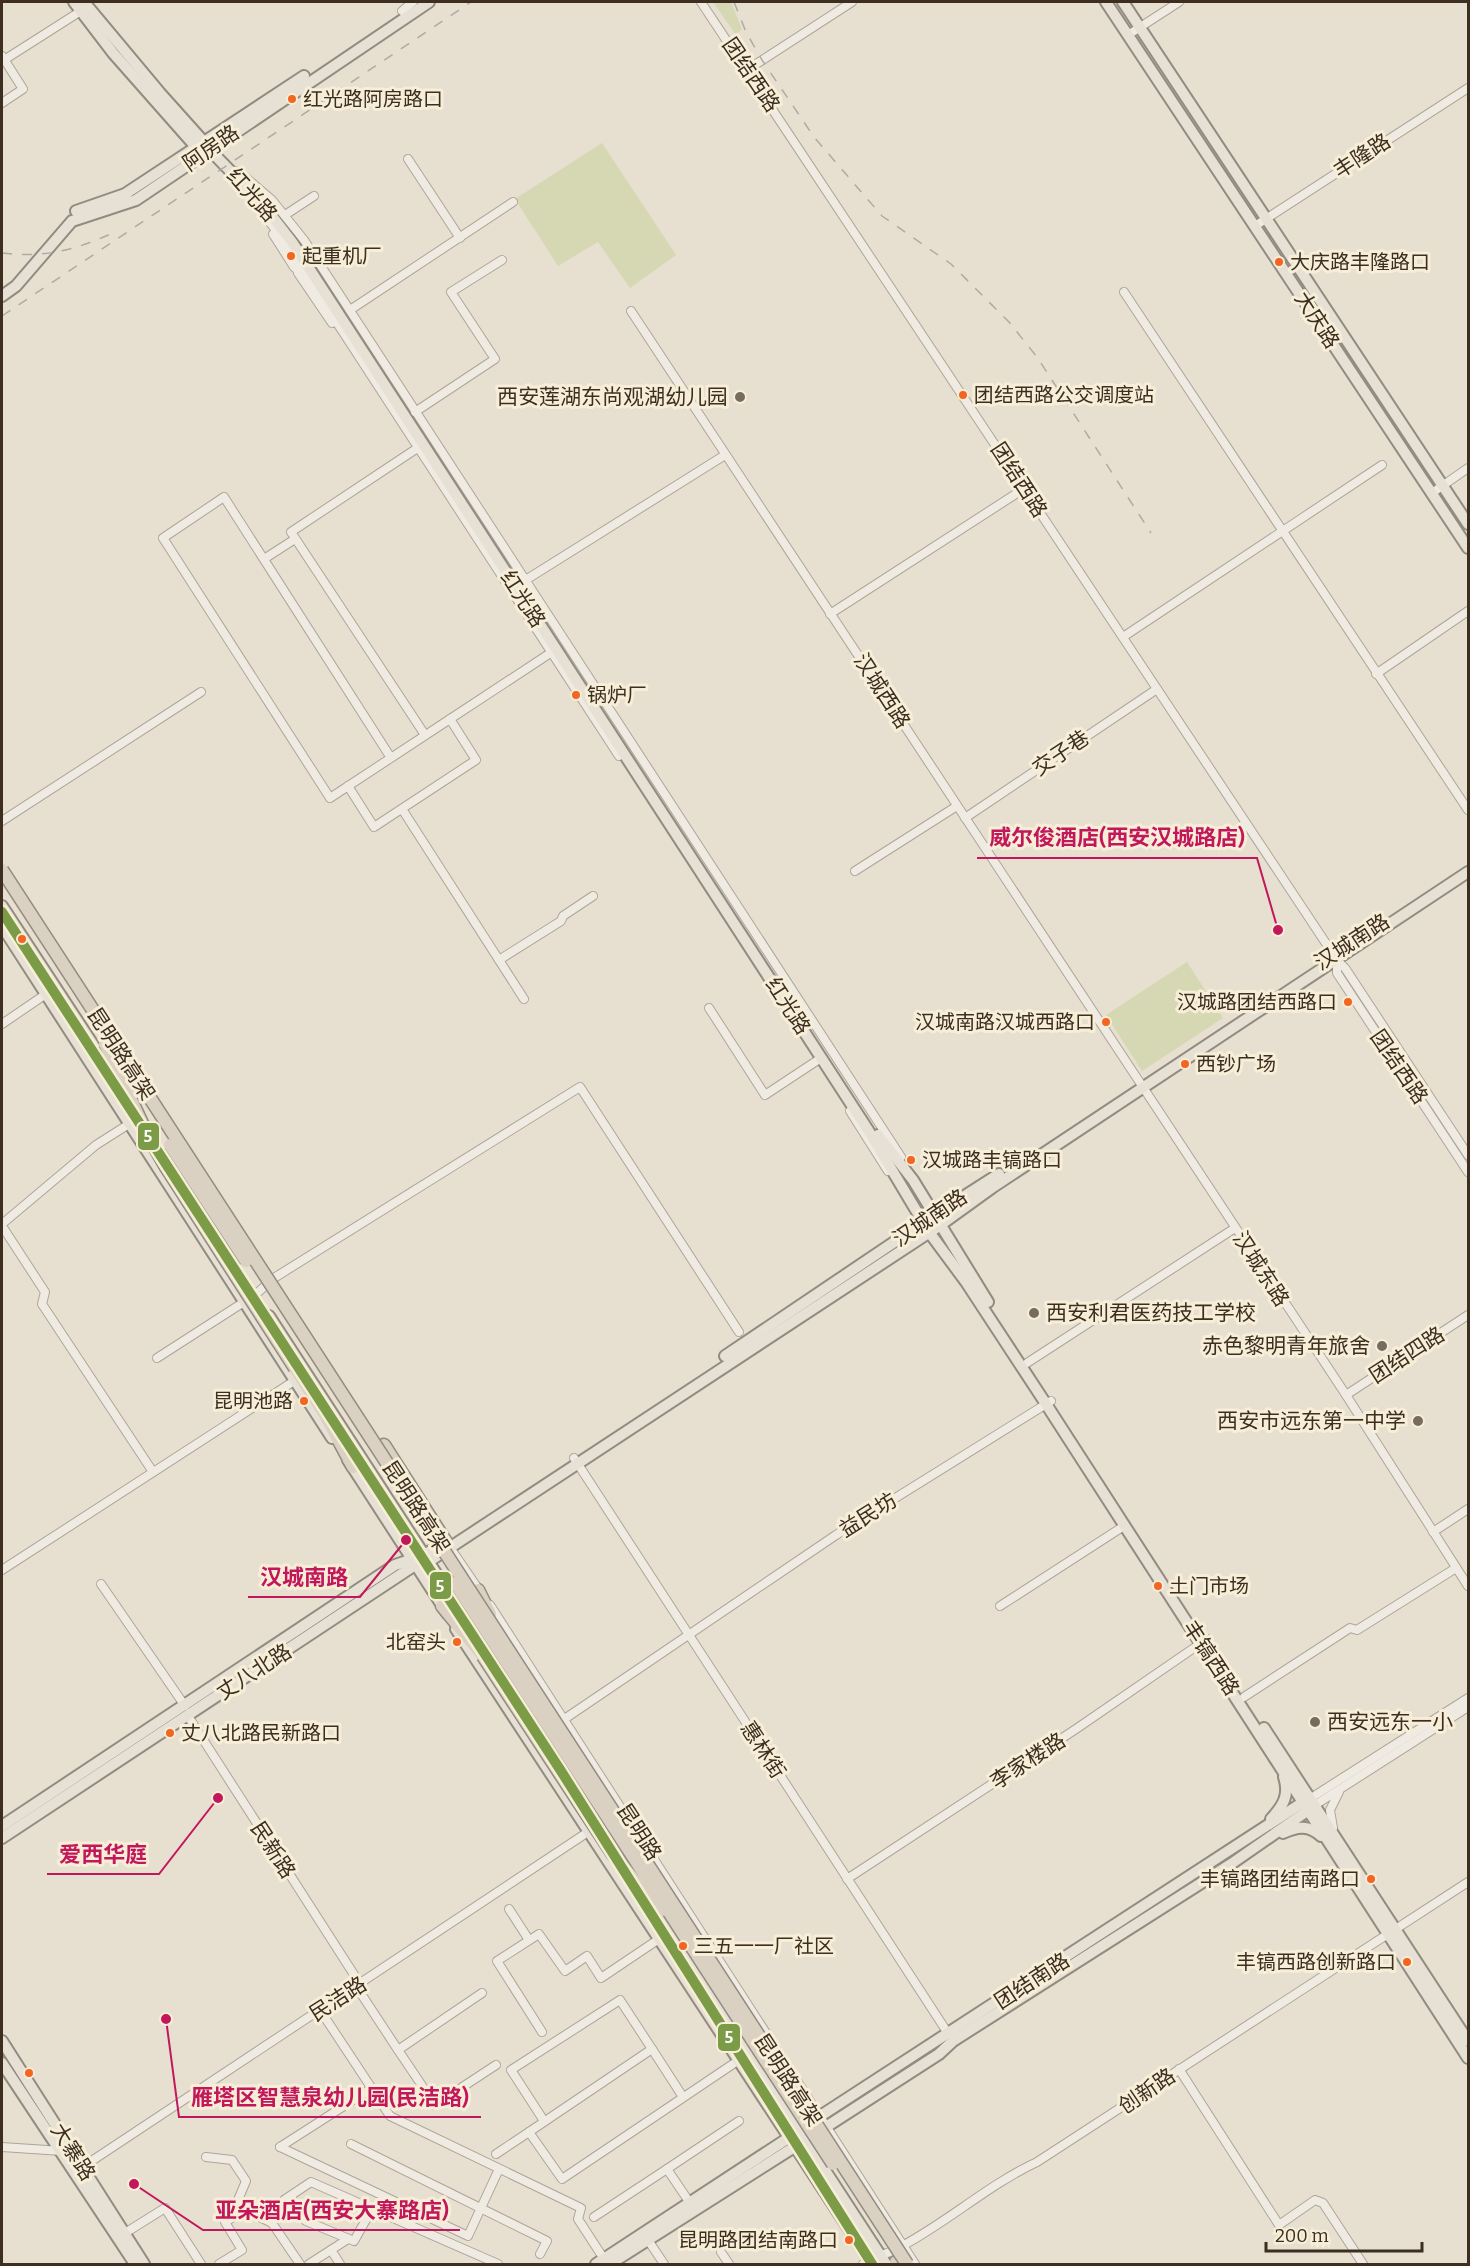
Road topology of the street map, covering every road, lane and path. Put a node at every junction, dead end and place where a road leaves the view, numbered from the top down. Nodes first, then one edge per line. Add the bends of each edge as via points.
1 (415, 2) edge
2 (429, 2) edge
3 (437, 2) edge
4 (701, 2) edge
5 (852, 2) edge
6 (1106, 2) edge
7 (1123, 2) edge
8 (1179, 2) edge
9 (81, 5) edge
10 (404, 14) junction
11 (1140, 27) junction
12 (1128, 35) junction
13 (3, 58) edge
14 (747, 70) junction
15 (1468, 88) edge
16 (2, 103) edge
17 (205, 146) junction
18 (408, 159) dead end
19 (236, 173) junction
20 (314, 196) dead end
21 (513, 202) dead end
22 (256, 204) junction
23 (285, 215) junction
24 (1267, 218) junction
25 (1255, 226) junction
26 (460, 238) junction
27 (502, 260) dead end
28 (294, 267) junction
29 (315, 288) junction
30 (2, 290) edge
31 (1124, 292) dead end
32 (2, 296) edge
33 (631, 311) dead end
34 (347, 317) junction
35 (352, 345) junction
36 (415, 412) junction
37 (421, 446) junction
38 (725, 455) junction
39 (1382, 465) dead end
40 (1468, 468) edge
41 (1442, 485) junction
42 (1024, 488) junction
43 (1431, 493) junction
44 (1468, 524) edge
45 (1283, 531) junction
46 (295, 539) junction
47 (1468, 548) edge
48 (264, 559) junction
49 (524, 581) junction
50 (1468, 611) edge
51 (830, 614) junction
52 (1123, 636) junction
53 (554, 651) junction
54 (1376, 674) junction
55 (1157, 689) junction
56 (201, 692) dead end
57 (450, 719) junction
58 (425, 735) junction
59 (391, 758) junction
60 (348, 786) junction
61 (957, 806) junction
62 (402, 808) junction
63 (1468, 810) edge
64 (965, 818) junction
65 (2, 821) edge
66 (1468, 865) edge
67 (2, 870) edge
68 (855, 871) dead end
69 (1468, 872) edge
70 (2, 885) edge
71 (593, 896) dead end
72 (2, 906) edge
73 (2, 926) edge
74 (1335, 958) junction
75 (500, 960) junction
76 (46, 994) junction
77 (524, 999) dead end
78 (709, 1008) dead end
79 (2, 1024) edge
80 (105, 1044) junction
81 (819, 1059) junction
82 (1132, 1072) joint
83 (1141, 1085) junction
84 (129, 1124) junction
85 (185, 1151) junction
86 (1468, 1155) edge
87 (1468, 1172) edge
88 (913, 1180) junction
89 (935, 1214) junction
90 (924, 1222) junction
91 (2, 1225) edge
92 (1235, 1228) junction
93 (934, 1229) junction
94 (255, 1295) junction
95 (244, 1302) junction
96 (1468, 1315) edge
97 (738, 1332) dead end
98 (157, 1358) dead end
99 (1027, 1364) junction
100 (294, 1374) junction
101 (1346, 1395) junction
102 (1049, 1403) junction
103 (576, 1460) junction
104 (353, 1467) joint
105 (153, 1472) junction
106 (1468, 1509) edge
107 (1124, 1526) junction
108 (1433, 1532) junction
109 (448, 1544) junction
110 (426, 1558) junction
111 (413, 1561) junction
112 (1456, 1568) junction
113 (2, 1570) edge
114 (101, 1584) dead end
115 (1468, 1586) edge
116 (478, 1590) junction
117 (442, 1606) junction
118 (1000, 1606) dead end
119 (689, 1635) junction
120 (1204, 1641) junction
121 (1244, 1697) junction
122 (1468, 1698) edge
123 (1468, 1707) edge
124 (186, 1711) junction
125 (565, 1719) junction
126 (542, 1735) junction
127 (1278, 1763) junction
128 (1344, 1788) junction
129 (1309, 1804) junction
130 (600, 1825) junction
131 (2, 1826) edge
132 (587, 1833) junction
133 (2, 1838) edge
134 (1256, 1840) junction
135 (1336, 1844) junction
136 (847, 1879) junction
137 (1468, 1882) edge
138 (508, 1908) dead end
139 (682, 1916) junction
140 (1392, 1931) junction
141 (659, 1939) junction
142 (529, 1940) junction
143 (686, 1940) junction
144 (358, 1985) junction
145 (482, 1993) dead end
146 (320, 2010) junction
147 (542, 2032) dead end
148 (951, 2038) junction
149 (2, 2040) edge
150 (1468, 2041) edge
151 (652, 2049) junction
152 (398, 2050) junction
153 (1468, 2058) edge
154 (739, 2060) junction
155 (2, 2063) edge
156 (496, 2065) dead end
157 (1179, 2069) junction
158 (372, 2088) junction
159 (683, 2097) junction
160 (820, 2116) junction
161 (544, 2121) junction
162 (739, 2121) dead end
163 (826, 2127) junction
164 (529, 2132) junction
165 (797, 2139) junction
166 (351, 2144) dead end
167 (2, 2147) edge
168 (62, 2151) junction
169 (496, 2154) dead end
170 (206, 2157) dead end
171 (499, 2169) junction
172 (667, 2169) junction
173 (79, 2170) junction
174 (690, 2203) junction
175 (372, 2209) junction
176 (480, 2209) junction
177 (245, 2210) junction
178 (594, 2217) dead end
179 (306, 2222) dead end
180 (272, 2223) junction
181 (124, 2233) junction
182 (348, 2239) junction
183 (648, 2240) junction
184 (903, 2246) junction
185 (331, 2250) junction
186 (721, 2252) dead end
187 (540, 2254) dead end
188 (871, 2261) edge
189 (603, 2263) edge
190 (897, 2264) edge
191 (135, 2265) edge
192 (144, 2265) edge
193 (201, 2265) edge
194 (219, 2265) edge
195 (300, 2265) edge
196 (309, 2265) edge
197 (340, 2265) edge
198 (498, 2265) edge
199 (664, 2265) edge
200 (729, 2265) edge
201 (915, 2265) edge
202 (1363, 2265) edge

1 - 10 main road, 阿房路
2 - 10 main road, 阿房路
3 - 10 street
4 - 14 street, 团结西路
5 - 14 street
6 - 12 main road, 大庆路
7 - 11 main road, 大庆路
8 - 11 street
9 - 13 street
9 - 17 main road, 红光路
10 - 17 main road, 阿房路
11 - 12 street
11 - 24 main road, 大庆路
12 - 25 main road, 大庆路
13 - 16 street via 23,89
14 - 42 street, 团结西路
15 - 24 street, 丰隆路
17 - 19 main road, 红光路
17 - 30 main road, 阿房路 via 125,194 71,214
17 - 32 main road, 阿房路 via 135,201 72,221 16,286
18 - 26 street
19 - 22 street
19 - 23 street
19 - 34 main road, 红光路
20 - 23 street
21 - 26 street
22 - 28 street
22 - 29 street
23 - 34 street via 327,276
24 - 25 street, 丰隆路
24 - 41 main road, 大庆路
25 - 43 main road, 大庆路
26 - 34 street
27 - 36 street via 452,292 495,359
28 - 29 street
28 - 35 street via 330,321
29 - 34 street
29 - 35 street
31 - 45 street
33 - 38 street, 汉城西路
34 - 36 street
34 - 37 main road, 红光路
34 - 88 main road, 红光路 via 868,1121
35 - 37 street
36 - 49 street
37 - 46 street via 291,532
37 - 53 main road, 红光路
38 - 49 street
38 - 51 street, 汉城西路
39 - 45 street
40 - 41 street
41 - 43 street
41 - 44 main road, 大庆路
42 - 51 street
42 - 52 street, 团结西路
43 - 47 main road, 大庆路
45 - 52 street
45 - 54 street
46 - 48 street
46 - 58 street
48 - 59 street
48 - 60 street via 224,497 163,538 330,798
49 - 88 street
50 - 54 street
51 - 61 street, 汉城西路
52 - 55 street, 团结西路
53 - 57 street
53 - 81 main road, 红光路
54 - 63 street
55 - 64 street, 交子巷
55 - 74 street, 团结西路
56 - 65 street
57 - 58 street
57 - 62 street via 476,760
58 - 59 street
59 - 60 street
60 - 62 street via 374,827
61 - 64 street, 汉城西路
61 - 68 street
62 - 75 street
64 - 82 street, 汉城西路
66 - 74 main road, 汉城南路
67 - 85 highway, 昆明路高架, bridge
69 - 74 main road, 汉城南路
70 - 80 highway, 昆明路高架
71 - 75 street
72 - 94 main road, 昆明路
73 - 76 main road
74 - 83 main road, 汉城南路
74 - 86 street, 团结西路
74 - 87 street, 团结西路 via 1337,973
75 - 77 street
76 - 79 street
76 - 84 main road
78 - 81 street via 765,1095
80 - 100 highway, bridge via 166,1167
80 - 143 highway, 昆明路高架, bridge
81 - 90 main road, 红光路
82 - 83 street, 汉城东路
83 - 89 main road, 汉城南路
83 - 92 street, 汉城东路
83 - 93 main road, 汉城南路
84 - 91 street via 96,1145
84 - 95 main road
85 - 109 highway, bridge via 217,1189
85 - 139 highway, 昆明路高架, bridge
88 - 89 main road, 红光路
89 - 90 main road, 汉城南路
89 - 93 main road, 红光路
90 - 93 main road, 红光路
90 - 103 main road, 汉城南路
91 - 105 street via 45,1292 42,1304
92 - 99 street
92 - 101 street, 汉城东路
93 - 99 main road, 丰镐西路
93 - 102 main road, 丰镐西路
93 - 103 main road, 汉城南路
94 - 97 street via 274,1278 580,1087
94 - 110 main road, 昆明路
95 - 98 street
95 - 100 main road
96 - 101 street, 团结四路
99 - 102 main road, 丰镐西路
100 - 104 highway via 324,1413
100 - 105 street
101 - 108 street, 汉城东路
102 - 107 main road, 丰镐西路
102 - 119 street, 益民坊 via 836,1535
102 - 120 main road, 丰镐西路
103 - 109 main road, 汉城南路
103 - 119 street, 惠林街
104 - 111 main road, 昆明路
105 - 113 street
106 - 108 street
107 - 118 street
107 - 120 main road, 丰镐西路
108 - 112 street, 汉城东路
109 - 110 main road, 汉城南路
109 - 116 street, 昆明路
110 - 111 main road, 丈八北路
110 - 126 main road, 昆明路
111 - 117 main road, 昆明路
111 - 124 main road, 丈八北路
112 - 115 street, 汉城东路
112 - 121 street via 1357,1630 1350,1628
114 - 124 street, 民新路
116 - 125 street, 昆明路
116 - 139 highway, bridge via 662,1874
117 - 132 main road, 昆明路
117 - 143 highway, bridge via 483,1656 612,1853
119 - 125 street, 益民坊
119 - 136 street, 惠林街
120 - 121 main road, 丰镐西路
120 - 127 main road, 丰镐西路
120 - 136 street, 李家楼路
121 - 129 main road, 丰镐西路
122 - 129 street, 团结南路
123 - 128 street, 团结南路
124 - 131 main road, 丈八北路
124 - 133 main road, 丈八北路
124 - 144 street, 民新路
125 - 126 street, 益民坊
125 - 160 street, 昆明路
126 - 130 main road, 昆明路
127 - 129 main road, 丰镐西路
127 - 134 main road via 1286,1782 1285,1802
128 - 129 street, 团结南路
128 - 135 street via 1333,1799 1330,1810
129 - 134 main road, 团结南路
129 - 135 main road, 丰镐西路
130 - 132 street, 民洁路
130 - 165 main road, 昆明路
132 - 141 main road, 昆明路
132 - 144 street, 民洁路
134 - 135 main road via 1302,1827
134 - 148 main road, 团结南路
135 - 140 main road, 丰镐西路
136 - 148 street, 惠林街
137 - 140 street, 创新路
138 - 142 street
139 - 190 highway, 昆明路高架, bridge
140 - 150 main road, 丰镐西路
140 - 153 main road, 丰镐西路
140 - 157 street, 创新路
141 - 142 street via 602,1978 587,1956 565,1971 539,1934
141 - 154 main road, 昆明路
142 - 147 street via 497,1961
143 - 190 highway, 昆明路高架, bridge
144 - 146 street, 民洁路
144 - 152 street, 民新路
145 - 152 street
146 - 158 street
146 - 173 street, 民洁路
148 - 160 main road, 团结南路
148 - 163 main road, 团结南路 via 939,2054
149 - 173 main road, 大寨路
151 - 159 street
151 - 161 street
151 - 161 street via 620,2000 511,2070
152 - 156 street, 民新路 via 435,2105
154 - 159 street
154 - 165 main road, 昆明路
155 - 168 main road, 大寨路
157 - 184 street, 创新路
157 - 202 street via 1279,2224 1315,2200 1323,2203
158 - 171 street via 390,2116
158 - 176 street via 280,2147 468,2236
159 - 164 street via 562,2179
160 - 163 street, 昆明路
160 - 165 main road, 团结南路
161 - 164 street
162 - 172 street
163 - 165 main road, 团结南路
163 - 184 street, 昆明路
164 - 169 street
165 - 174 main road, 团结南路
165 - 183 main road, 团结南路
165 - 188 main road, 昆明路
166 - 176 street
167 - 168 street
168 - 173 main road, 大寨路
170 - 177 street via 232,2160 246,2181 238,2200
171 - 176 street
171 - 189 street via 581,2208 578,2219
172 - 174 street
172 - 178 street
173 - 181 main road, 大寨路
173 - 191 main road, 大寨路
174 - 189 main road, 团结南路
175 - 180 street via 311,2182 284,2200
175 - 182 street via 354,2241
175 - 198 street
176 - 187 street via 547,2241
177 - 180 street
177 - 194 street via 225,2222 242,2250
179 - 182 street
180 - 195 street
181 - 192 main road, 大寨路
181 - 193 street via 165,2208
182 - 185 street
183 - 189 main road, 团结南路
183 - 199 street
184 - 188 street, 创新路
184 - 201 street, 昆明路
185 - 196 street
185 - 197 street
186 - 200 street
188 - 190 main road, 昆明路

